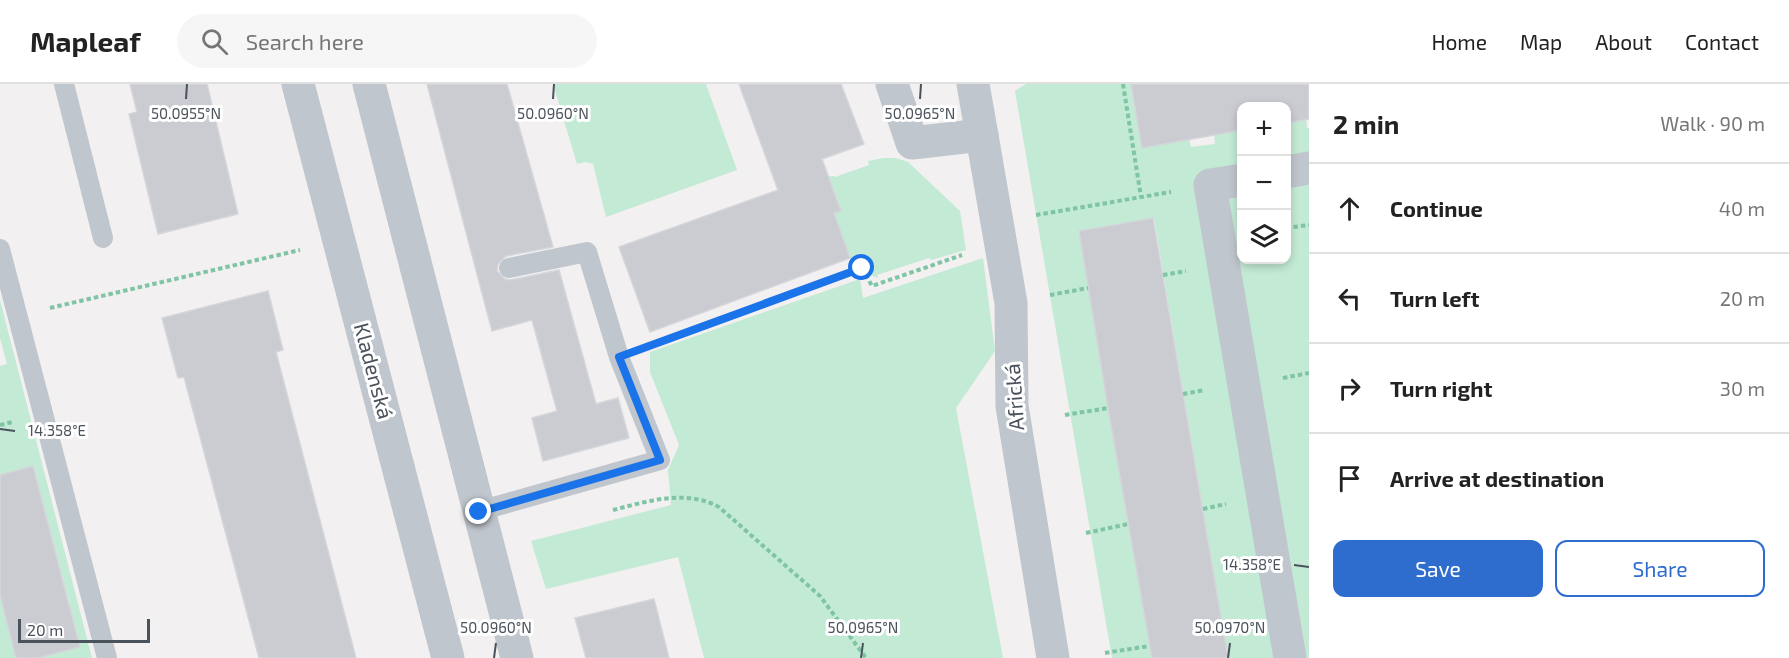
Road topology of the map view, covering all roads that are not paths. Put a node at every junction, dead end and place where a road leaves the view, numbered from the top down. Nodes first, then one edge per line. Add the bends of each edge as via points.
1 (64, 84) edge
2 (298, 84) edge
3 (369, 84) edge
4 (892, 84) edge
5 (973, 84) edge
6 (982, 135) junction
7 (1309, 168) edge
8 (1291, 171) edge
9 (1226, 182) edge
10 (103, 238) dead end
11 (0, 249) edge
12 (508, 268) dead end
13 (479, 512) junction
14 (107, 658) edge
15 (448, 658) edge
16 (517, 658) edge
17 (1053, 658) edge
18 (1290, 658) edge

1 - 10 lane
2 - 15 street, Kladenská
3 - 13 street
4 - 6 street via 912,143
5 - 6 street, Africká
6 - 17 street, Africká via 1011,303 1012,406
7 - 8 street
9 - 18 street
11 - 14 lane
12 - 13 lane via 587,252 619,357 660,460
13 - 16 street

